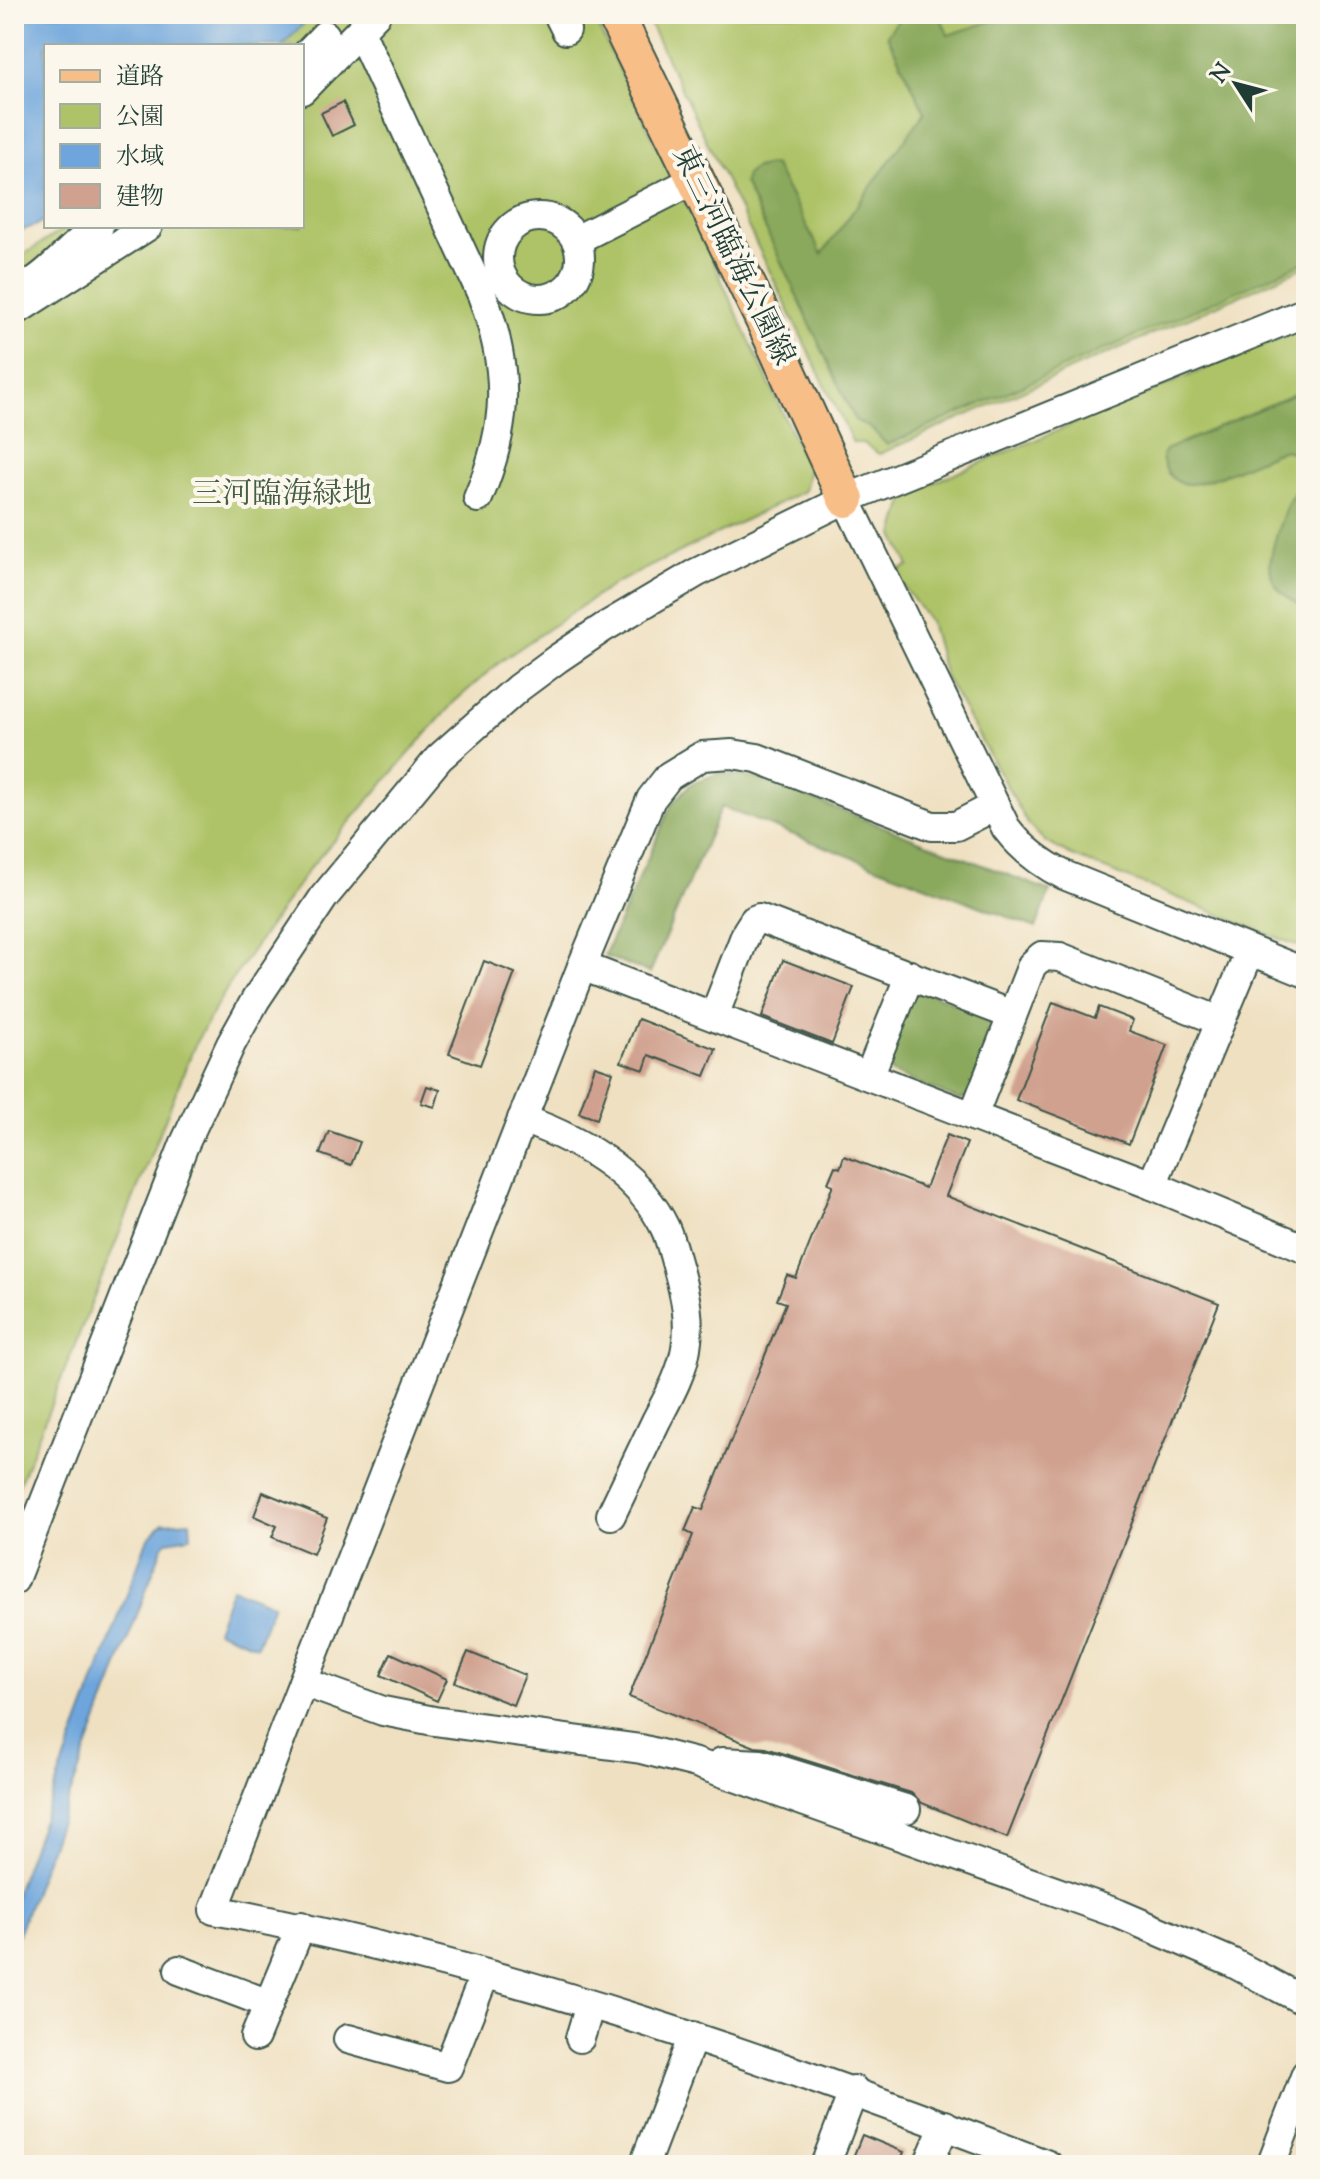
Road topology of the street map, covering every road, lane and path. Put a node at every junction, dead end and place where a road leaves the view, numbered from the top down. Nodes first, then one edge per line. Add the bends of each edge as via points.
1 (615, 14) edge
2 (368, 22) edge
3 (325, 35) dead end
4 (304, 57) edge
5 (304, 88) edge
6 (696, 179) junction
7 (96, 228) edge
8 (145, 228) edge
9 (576, 240) dead end
10 (14, 291) edge
11 (14, 312) edge
12 (1306, 312) edge
13 (478, 498) dead end
14 (846, 499) junction
15 (995, 806) junction
16 (1250, 951) junction
17 (582, 966) junction
18 (1306, 973) edge
19 (910, 975) junction
20 (1012, 1015) junction
21 (714, 1016) junction
22 (1220, 1021) junction
23 (869, 1076) junction
24 (973, 1116) junction
25 (522, 1119) junction
26 (1152, 1185) junction
27 (1306, 1249) edge
28 (611, 1515) dead end
29 (14, 1580) edge
30 (303, 1682) junction
31 (696, 1763) junction
32 (906, 1809) dead end
33 (301, 1926) junction
34 (179, 1970) dead end
35 (485, 1974) junction
36 (1306, 2002) edge
37 (269, 2004) junction
38 (590, 2005) junction
39 (693, 2036) junction
40 (255, 2037) dead end
41 (580, 2038) dead end
42 (348, 2039) dead end
43 (1306, 2074) edge
44 (854, 2090) junction
45 (945, 2125) junction
46 (644, 2165) edge
47 (825, 2165) edge
48 (928, 2165) edge
49 (1048, 2165) edge
50 (1271, 2165) edge

1 - 6 main road, 東三河臨海公園線
2 - 5 street
2 - 13 street via 495,330 504,397 492,466
3 - 4 street
6 - 9 street
6 - 14 main road, 東三河臨海公園線
7 - 10 street via 33,283
8 - 11 street
12 - 14 street
14 - 15 street
14 - 29 street via 696,573 603,628 518,688 439,758 324,897 256,999 189,1132
15 - 16 street via 1015,840 1050,868
15 - 17 street via 956,826 932,826 757,758 702,756 669,776 651,799
16 - 18 street
16 - 22 street
17 - 21 street
17 - 25 street
19 - 20 street
19 - 21 street via 759,918 747,931
19 - 23 street
20 - 22 street via 1032,965 1048,955
20 - 24 street
21 - 23 street
22 - 26 street
23 - 24 street
24 - 26 street
25 - 28 street via 603,1157 626,1178 665,1228 684,1291 688,1320 679,1374
25 - 30 street
26 - 27 street
30 - 31 street via 383,1711 641,1749
30 - 33 street via 214,1910
31 - 32 street via 761,1764
31 - 36 street via 1119,1914 1231,1962
33 - 35 street
33 - 37 street
34 - 37 street
35 - 38 street
35 - 42 street via 448,2067
37 - 40 street
38 - 39 street
38 - 41 street
39 - 44 street
39 - 46 street
43 - 50 street
44 - 45 street
44 - 47 street
45 - 48 street
45 - 49 street

